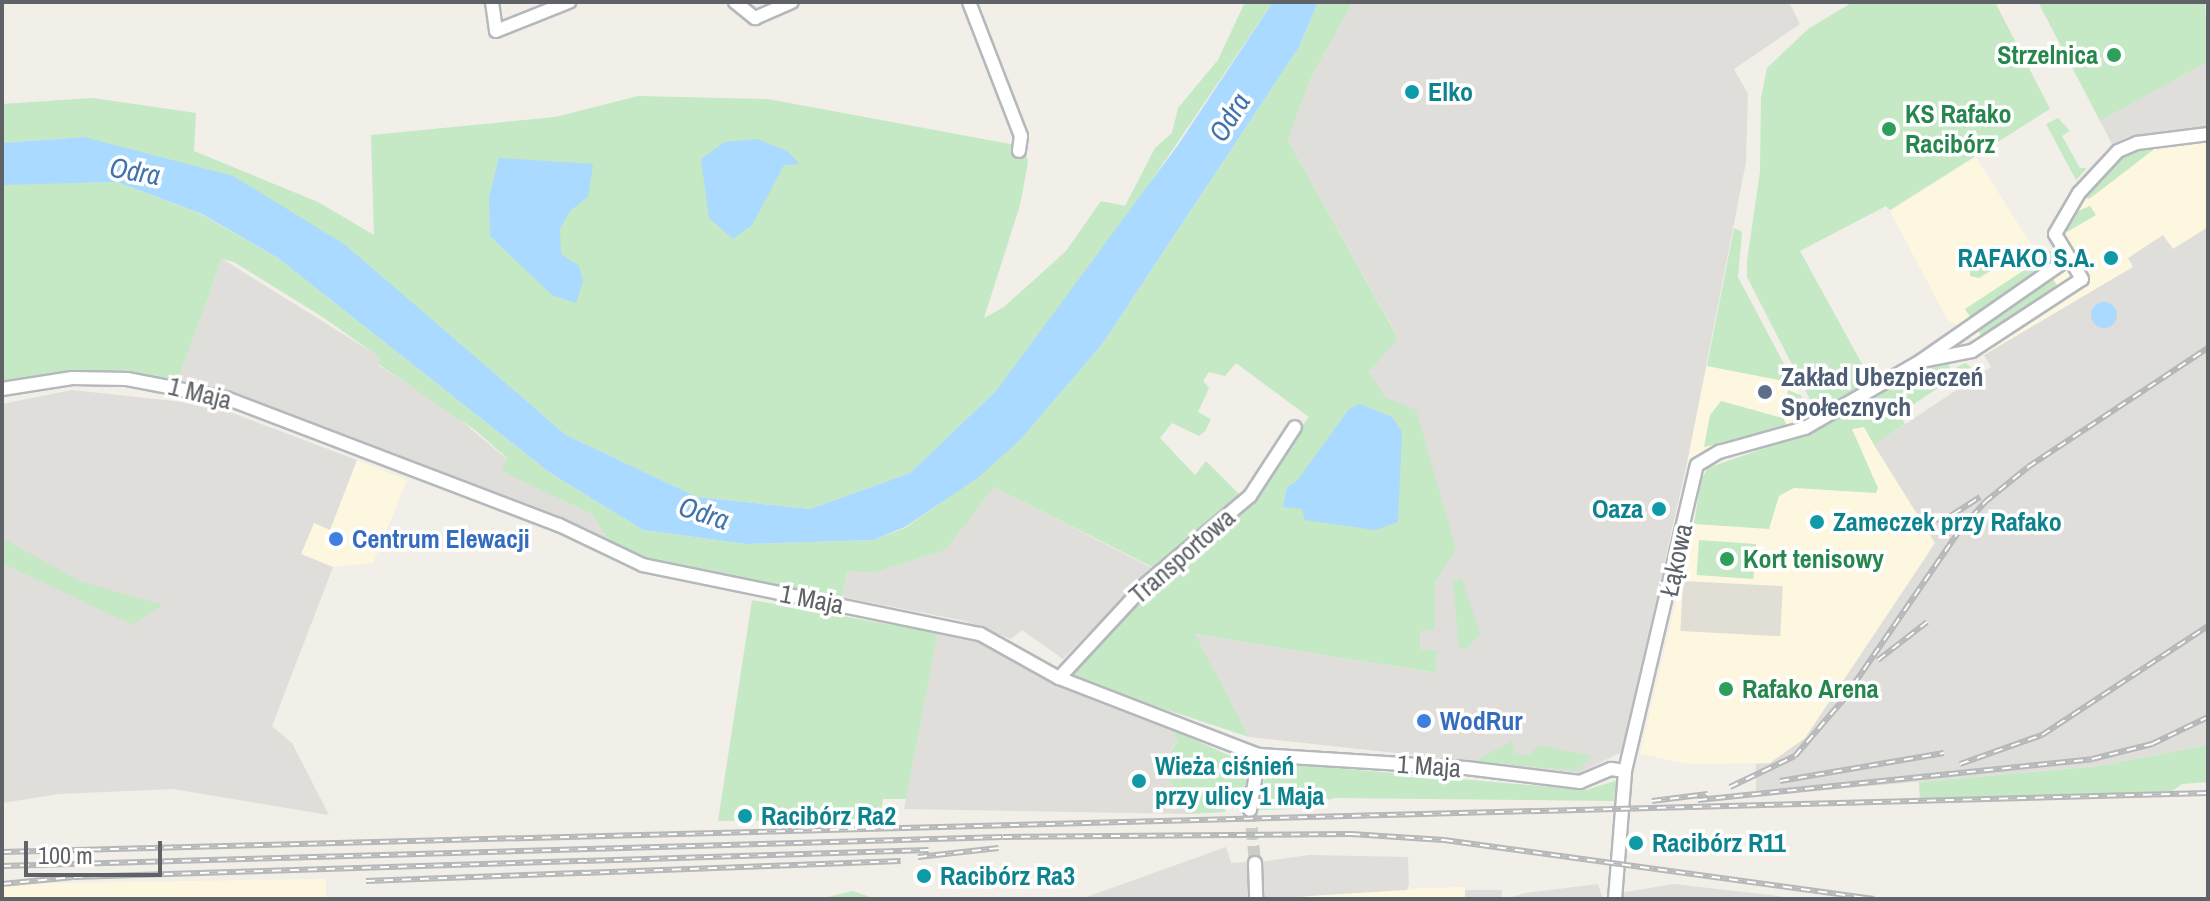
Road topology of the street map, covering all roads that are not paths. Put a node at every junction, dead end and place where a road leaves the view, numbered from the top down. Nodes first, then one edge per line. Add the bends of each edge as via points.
1 (492, 2) edge
2 (569, 2) edge
3 (735, 2) edge
4 (792, 2) edge
5 (969, 2) edge
6 (2208, 134) edge
7 (1019, 151) dead end
8 (2069, 258) junction
9 (1953, 336) junction
10 (1972, 351) junction
11 (1954, 354) junction
12 (1921, 361) junction
13 (2, 389) edge
14 (1295, 427) dead end
15 (1059, 678) junction
16 (1259, 755) junction
17 (1625, 771) junction
18 (1250, 810) tunnel mouth
19 (1255, 863) tunnel mouth
20 (1256, 899) edge
21 (1615, 899) edge

1 - 2 street via 496,31
3 - 4 street via 755,18
5 - 7 street via 1021,136
6 - 8 street, Łąkowa via 2137,143 2111,157 2079,193 2055,234
8 - 9 street, Łąkowa
8 - 10 street, Łąkowa via 2082,279
9 - 10 street
9 - 11 street
9 - 12 street, Łąkowa
10 - 11 street, Łąkowa
11 - 12 street, Łąkowa
12 - 17 street, Łąkowa via 1805,428 1719,452 1697,465
13 - 15 street, 1 Maja via 72,378 127,379 226,398 559,525 643,565 980,634
14 - 15 street, Transportowa via 1250,496 1147,583
15 - 16 street, 1 Maja
16 - 17 street, 1 Maja via 1466,768 1580,782 1611,769
16 - 18 street
17 - 21 street, Łąkowa
19 - 20 street

